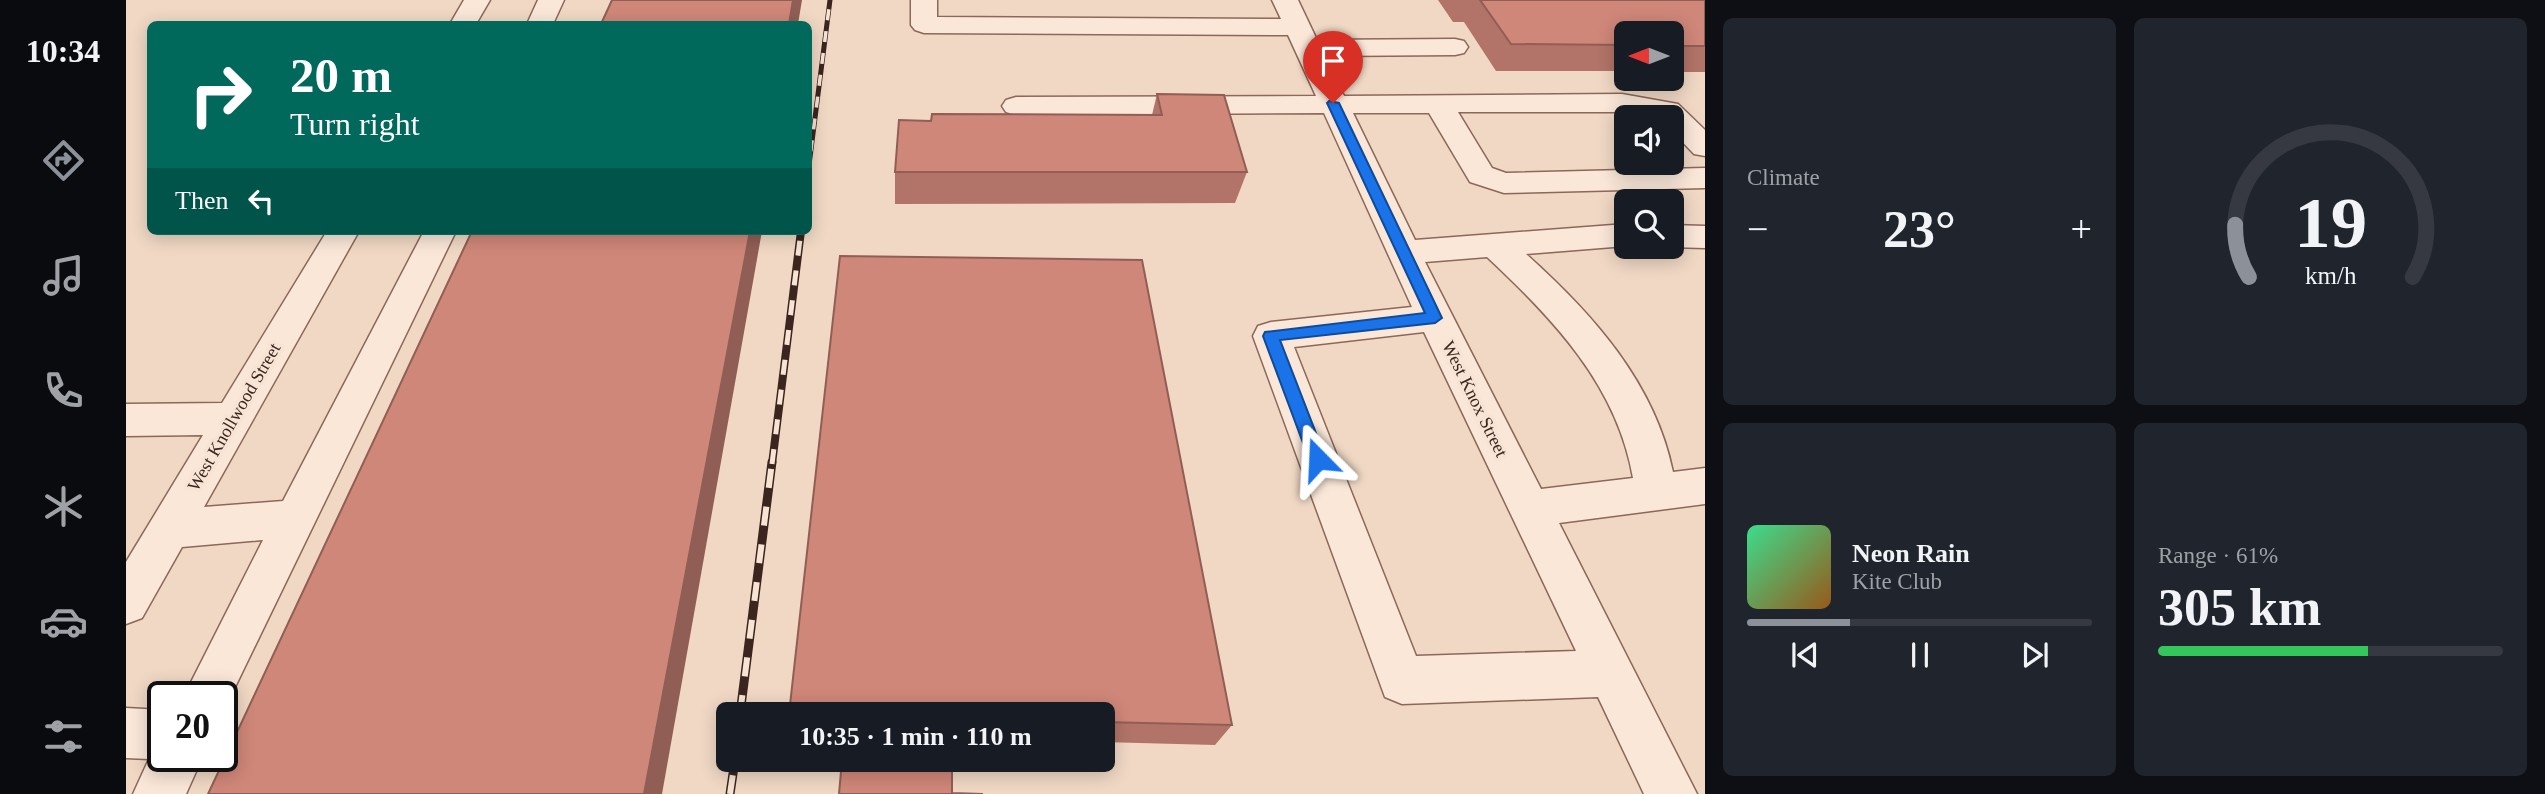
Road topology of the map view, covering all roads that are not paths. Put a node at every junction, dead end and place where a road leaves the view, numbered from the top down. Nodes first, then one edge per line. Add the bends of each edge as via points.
1 (477, 0) edge
2 (551, 0) edge
3 (924, 0) edge
4 (1178, 0) edge
5 (465, 21) edge
6 (541, 21) edge
7 (1297, 25) edge
8 (1187, 26) junction
9 (1455, 47) dead end
10 (1333, 103) junction
11 (1438, 104) junction
12 (1016, 106) dead end
13 (1705, 147) edge
14 (1705, 178) edge
15 (341, 235) edge
16 (438, 235) edge
17 (1614, 236) edge
18 (1684, 236) edge
19 (1705, 237) edge
20 (1494, 244) junction
21 (1404, 252) junction
22 (1435, 318) junction
23 (233, 419) junction
24 (126, 420) edge
25 (1705, 486) edge
26 (1657, 494) junction
27 (1530, 509) junction
28 (297, 519) junction
29 (170, 529) junction
30 (126, 603) edge
31 (1611, 673) junction
32 (216, 681) edge
33 (126, 733) edge
34 (147, 734) edge
35 (170, 772) edge
36 (159, 794) edge
37 (1671, 794) edge

1 - 5 street
2 - 6 street
3 - 8 street via 924,25
4 - 8 street
7 - 8 street
7 - 9 street
7 - 10 street, West Knox Street
10 - 11 street
10 - 12 street
10 - 21 street, West Knox Street
11 - 13 street via 1622,103 1668,110
11 - 14 street via 1481,175 1504,183
15 - 23 street, West Knollwood Street
16 - 28 street
17 - 20 street
18 - 19 street
20 - 21 street
20 - 26 street via 1596,346 1633,409 1653,463
21 - 22 street, West Knox Street
22 - 27 street, West Knox Street
22 - 31 street via 1270,336 1402,680
23 - 24 street
23 - 29 street, West Knollwood Street
25 - 26 street
26 - 27 street
27 - 31 street, West Knox Street
28 - 29 street
28 - 32 street
29 - 30 street, West Knollwood Street
31 - 37 street, West Knox Street
33 - 34 street
35 - 36 street

